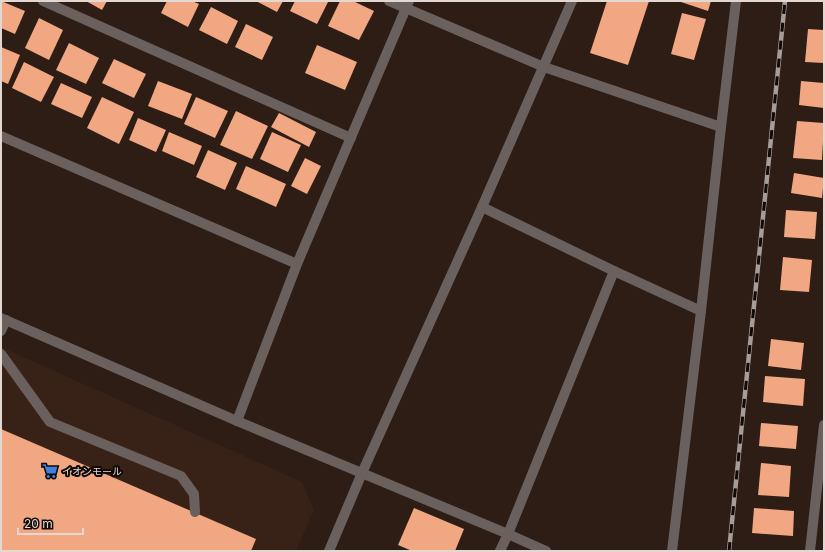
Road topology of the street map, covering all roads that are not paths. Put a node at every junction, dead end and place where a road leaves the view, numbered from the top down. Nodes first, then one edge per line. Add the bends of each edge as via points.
1 (42, 1) edge
2 (389, 1) edge
3 (572, 1) edge
4 (736, 1) edge
5 (407, 5) edge
6 (544, 67) junction
7 (720, 127) junction
8 (1, 136) edge
9 (351, 138) junction
10 (482, 207) junction
11 (298, 264) junction
12 (614, 271) junction
13 (701, 311) junction
14 (4, 319) edge
15 (1, 332) edge
16 (1, 354) edge
17 (237, 421) junction
18 (824, 426) edge
19 (362, 473) junction
20 (195, 512) dead end
21 (508, 534) junction
22 (329, 551) edge
23 (500, 551) edge
24 (546, 551) edge
25 (672, 551) edge
26 (810, 551) edge

1 - 9 street
2 - 5 street
3 - 6 street
4 - 7 street
5 - 6 street
5 - 9 street
6 - 7 street
6 - 10 street
7 - 13 street
8 - 11 street
9 - 11 street
10 - 12 street
10 - 19 street
11 - 17 street
12 - 13 street
12 - 21 street
13 - 25 street
14 - 15 street
14 - 17 street
16 - 20 street via 50,422 180,476 194,494
17 - 19 street
18 - 26 street
19 - 21 street
19 - 22 street
21 - 23 street
21 - 24 street

